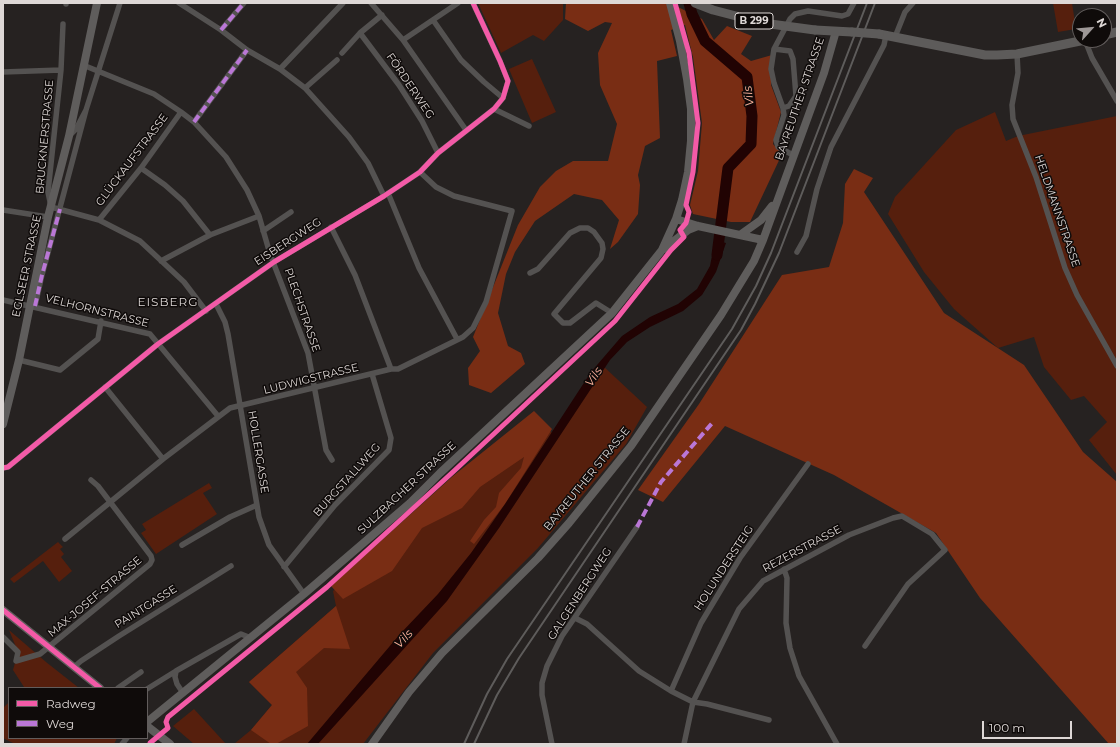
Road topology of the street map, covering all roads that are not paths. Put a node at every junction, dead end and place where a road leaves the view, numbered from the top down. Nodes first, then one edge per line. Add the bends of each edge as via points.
1 (97, 3) edge
2 (120, 3) edge
3 (179, 3) edge
4 (244, 3) edge
5 (343, 3) edge
6 (371, 3) edge
7 (458, 3) edge
8 (473, 3) edge
9 (670, 3) edge
10 (695, 3) edge
11 (854, 3) edge
12 (913, 3) edge
13 (382, 15) junction
14 (433, 20) junction
15 (63, 24) dead end
16 (221, 30) junction
17 (836, 31) junction
18 (360, 33) junction
19 (887, 35) junction
20 (403, 40) junction
21 (1072, 43) edge
22 (1088, 48) edge
23 (247, 50) junction
24 (774, 50) junction
25 (342, 53) dead end
26 (1017, 54) junction
27 (337, 60) dead end
28 (83, 65) junction
29 (280, 69) junction
30 (61, 70) junction
31 (100, 71) junction
32 (3, 72) edge
33 (305, 88) junction
34 (503, 98) junction
35 (1117, 101) edge
36 (783, 108) junction
37 (494, 109) junction
38 (86, 110) junction
39 (181, 112) junction
40 (194, 122) junction
41 (529, 126) dead end
42 (466, 130) junction
43 (69, 136) junction
44 (438, 153) junction
45 (793, 155) junction
46 (141, 168) junction
47 (420, 172) junction
48 (386, 194) junction
49 (777, 199) junction
50 (51, 207) junction
51 (60, 209) junction
52 (3, 210) edge
53 (291, 212) dead end
54 (259, 216) junction
55 (48, 217) junction
56 (676, 219) junction
57 (99, 220) junction
58 (687, 226) junction
59 (331, 227) junction
60 (263, 231) junction
61 (210, 235) junction
62 (740, 235) junction
63 (763, 240) junction
64 (662, 250) junction
65 (797, 252) dead end
66 (161, 261) junction
67 (274, 262) junction
68 (530, 272) dead end
69 (3, 300) edge
70 (216, 304) junction
71 (32, 306) junction
72 (206, 311) junction
73 (612, 313) junction
74 (102, 321) junction
75 (457, 340) junction
76 (158, 344) junction
77 (19, 360) junction
78 (1117, 366) edge
79 (391, 369) junction
80 (372, 374) junction
81 (105, 387) junction
82 (314, 389) junction
83 (240, 406) junction
84 (218, 416) junction
85 (3, 424) edge
86 (163, 459) junction
87 (332, 460) dead end
88 (808, 464) dead end
89 (3, 468) edge
90 (91, 480) dead end
91 (110, 502) junction
92 (257, 505) junction
93 (637, 527) dead end
94 (64, 539) dead end
95 (182, 545) dead end
96 (231, 566) dead end
97 (284, 567) junction
98 (784, 569) junction
99 (304, 594) junction
100 (3, 610) edge
101 (575, 618) junction
102 (3, 637) edge
103 (251, 638) junction
104 (865, 646) dead end
105 (50, 648) junction
106 (74, 667) junction
107 (176, 671) junction
108 (141, 672) dead end
109 (99, 687) edge
110 (119, 687) edge
111 (148, 687) edge
112 (671, 692) junction
113 (183, 693) junction
114 (693, 702) junction
115 (769, 720) dead end
116 (148, 721) edge
117 (148, 727) edge
118 (170, 744) edge
119 (372, 744) edge
120 (552, 744) edge
121 (684, 744) edge
122 (837, 744) edge

1 - 28 main road, EGLSEER STRASSE
2 - 31 street, EGLSEER STRASSE
3 - 16 street
4 - 16 street
5 - 29 street
6 - 13 street
7 - 14 street
8 - 34 street, EISBERGWEG via 508,81
9 - 56 main road, SULZBACHER STRASSE via 680,41 691,109 688,172
10 - 17 main road, B 299, bridge via 763,23
11 - 24 street via 848,14 842,16 808,11 795,14
12 - 19 street
13 - 18 street
13 - 20 street
14 - 20 street
14 - 34 street via 461,60
15 - 30 street, BRUCKNERSTRASSE
16 - 23 street
17 - 19 main road, BAYREUTHER STRASSE / B 299, bridge
17 - 45 main road, BAYREUTHER STRASSE via 824,73
18 - 25 street
18 - 44 street, FÖRDERWEG via 399,84
19 - 26 main road, BAYREUTHER STRASSE / B 299 via 985,55
19 - 65 street via 831,147 806,236
20 - 42 street
21 - 26 main road, BAYREUTHER STRASSE / B 299
22 - 35 street
23 - 29 street
23 - 40 street
24 - 36 street via 771,69
24 - 36 street via 790,51 793,59 796,96 789,106
26 - 78 street, HELDMANNSTRASSE via 1018,73 1012,105 1013,119 1036,177 1065,268 1077,295
27 - 33 street
28 - 31 street, PLECHSTRASSE
28 - 43 main road, EGLSEER STRASSE
29 - 33 street
30 - 32 street
30 - 50 street, BRUCKNERSTRASSE via 48,192
31 - 38 street, EGLSEER STRASSE
31 - 39 street, PLECHSTRASSE via 154,94
33 - 48 street via 349,137 368,162
34 - 37 street, EISBERGWEG
36 - 45 street via 784,114 776,140 778,147
37 - 41 street
37 - 42 street, EISBERGWEG
38 - 43 street, EGLSEER STRASSE via 76,129
38 - 51 street, EGLSEER STRASSE
39 - 40 street, PLECHSTRASSE
39 - 46 street, GLÜCKAUFSTRASSE
40 - 54 street, PLECHSTRASSE via 226,157 247,190
42 - 44 street, EISBERGWEG
43 - 50 main road, EGLSEER STRASSE
44 - 47 street, EISBERGWEG
45 - 49 main road, BAYREUTHER STRASSE
46 - 57 street, GLÜCKAUFSTRASSE
46 - 61 street via 183,201
47 - 48 street, EISBERGWEG
47 - 75 street, LUDWIGSTRASSE via 436,187 454,196 512,211 486,302 474,328
48 - 59 street, EISBERGWEG
48 - 75 street via 419,268
49 - 62 main road, BAYREUTHER STRASSE via 761,220
49 - 63 main road, BAYREUTHER STRASSE
50 - 51 street
50 - 55 main road, EGLSEER STRASSE
51 - 57 street
51 - 71 street, EGLSEER STRASSE
52 - 55 street
53 - 60 street
54 - 60 street, PLECHSTRASSE
54 - 61 street
55 - 71 main road, EGLSEER STRASSE
56 - 58 main road
56 - 64 main road, SULZBACHER STRASSE
57 - 66 street via 140,241
58 - 62 main road
58 - 64 main road, SULZBACHER STRASSE
59 - 67 street, EISBERGWEG
59 - 79 street via 355,275
60 - 67 street, PLECHSTRASSE
61 - 66 street
62 - 63 main road
63 - 119 main road, BAYREUTHER STRASSE via 754,261 721,315 631,446 538,558 442,653 409,692
64 - 73 main road, SULZBACHER STRASSE
66 - 72 street via 184,282
67 - 70 street, EISBERGWEG
67 - 82 street, PLECHSTRASSE via 308,352
68 - 73 street via 538,269 570,233 580,228 588,228 599,237 602,255 554,314 563,323 570,323 596,303
69 - 71 street, VELHORNSTRASSE
70 - 72 street, EISBERGWEG
70 - 83 street, HOLLERGASSE via 225,322
71 - 74 street, VELHORNSTRASSE
71 - 77 main road, EGLSEER STRASSE
72 - 76 street, EISBERGWEG
73 - 99 main road, SULZBACHER STRASSE via 410,503
74 - 76 street, VELHORNSTRASSE via 150,334
74 - 77 street via 98,339 60,370
75 - 79 street, LUDWIGSTRASSE via 398,369
76 - 81 street, EISBERGWEG
76 - 84 street, VELHORNSTRASSE
77 - 85 main road, EGLSEER STRASSE
79 - 80 street, LUDWIGSTRASSE
80 - 82 street, LUDWIGSTRASSE
80 - 97 street, BURGSTALLWEG via 391,438 389,450 335,506
81 - 86 street
81 - 89 street, EISBERGWEG via 8,467
82 - 83 street, LUDWIGSTRASSE
82 - 87 street, PLECHSTRASSE via 326,450
83 - 84 street, LUDWIGSTRASSE via 230,408
83 - 92 street, HOLLERGASSE
84 - 86 street, LUDWIGSTRASSE
86 - 91 street, LUDWIGSTRASSE
88 - 112 street, HOLUNDERSTEIG via 740,558 701,623
90 - 91 street
91 - 94 street, LUDWIGSTRASSE
91 - 105 street, MAX-JOSEF-STRASSE via 152,560
92 - 95 street via 230,517
92 - 97 street, HOLLERGASSE via 269,546
93 - 101 street, GALGENBERGWEG
96 - 106 street, PAINTGASSE
97 - 99 street, HOLLERGASSE
98 - 104 street, REZERSTRASSE via 849,536 893,518 902,516 932,534 945,550 908,584
98 - 114 street, REZERSTRASSE via 763,581 739,609
98 - 122 street via 788,578 786,623 790,648 799,676
99 - 103 main road, SULZBACHER STRASSE
100 - 105 main road
101 - 112 street via 587,624 639,671
101 - 120 street, GALGENBERGWEG via 562,636 542,683 545,714
102 - 105 street, MAX-JOSEF-STRASSE via 18,652 16,661 40,654
103 - 107 street via 241,634
103 - 113 main road, SULZBACHER STRASSE
105 - 106 main road
106 - 109 main road
107 - 111 street
107 - 113 street via 174,677
108 - 110 street
112 - 114 street
113 - 116 main road, SULZBACHER STRASSE
114 - 115 street
114 - 121 street, REZERSTRASSE
117 - 118 main road

